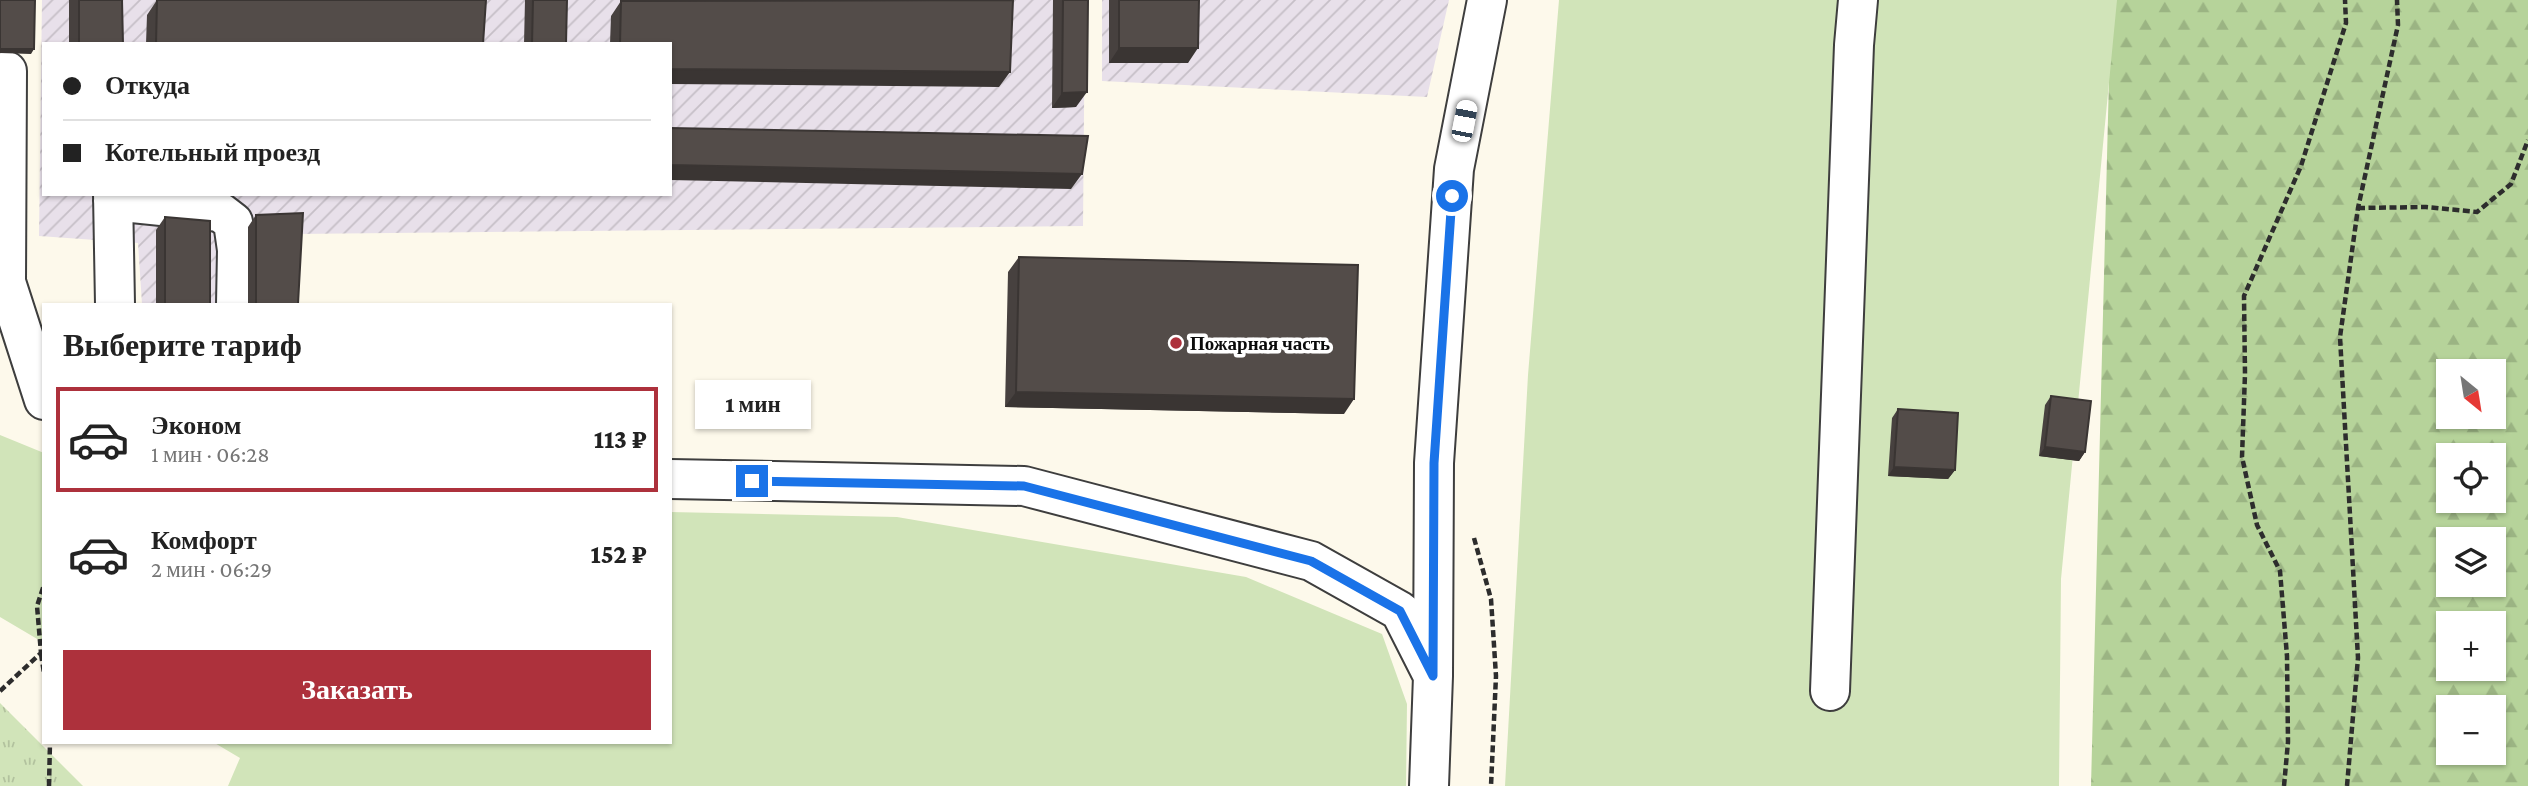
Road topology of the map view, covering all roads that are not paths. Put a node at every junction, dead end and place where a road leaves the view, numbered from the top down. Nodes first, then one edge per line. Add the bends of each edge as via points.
1 (1487, 0) edge
2 (1858, 0) edge
3 (7, 71) dead end
4 (113, 198) edge
5 (116, 303) edge
6 (236, 303) edge
7 (42, 394) edge
8 (672, 479) edge
9 (1433, 676) junction
10 (1830, 691) dead end
11 (1429, 786) edge

1 - 9 street via 1454,169 1434,463
2 - 10 street
3 - 7 street via 6,282
4 - 5 street
4 - 6 street via 220,212 233,222
8 - 9 street via 1024,486 1311,561 1400,611
9 - 11 street

